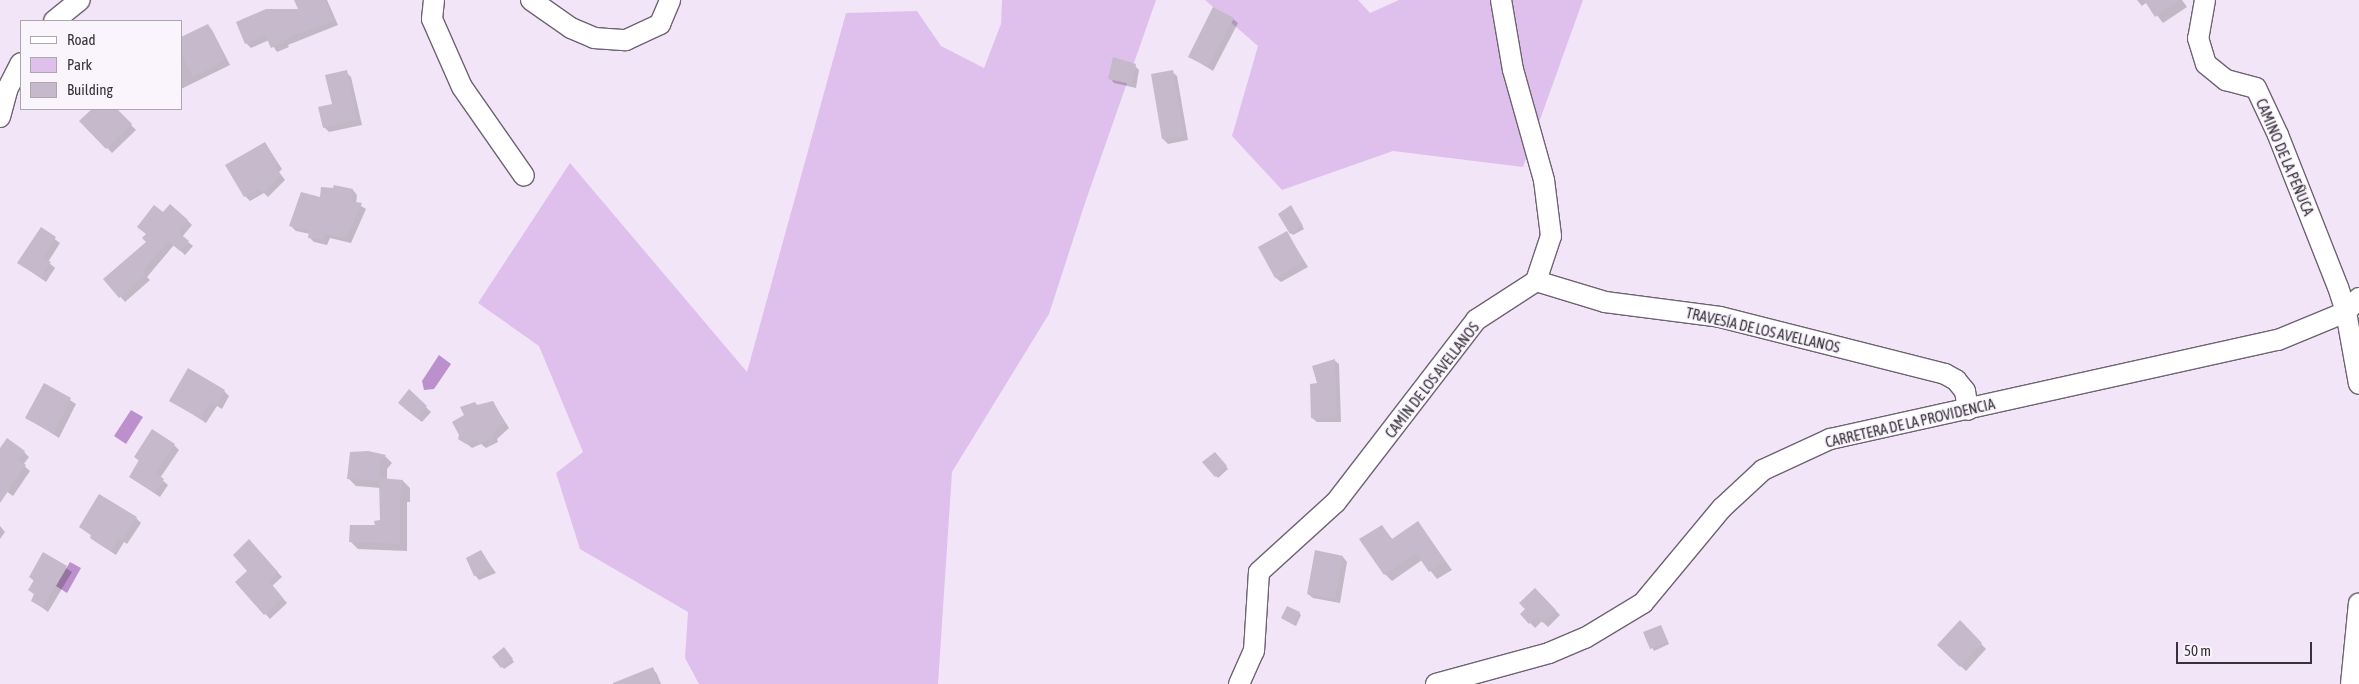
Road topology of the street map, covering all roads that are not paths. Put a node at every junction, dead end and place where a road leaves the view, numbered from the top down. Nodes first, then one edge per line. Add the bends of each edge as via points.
1 (80, 0) edge
2 (434, 0) edge
3 (531, 0) edge
4 (670, 0) edge
5 (1502, 0) edge
6 (2205, 0) edge
7 (55, 20) edge
8 (20, 64) edge
9 (0, 117) edge
10 (524, 176) dead end
11 (1536, 281) junction
12 (2353, 305) edge
13 (2359, 384) edge
14 (1968, 410) junction
15 (2359, 603) edge
16 (1239, 684) edge
17 (1436, 684) edge
18 (2351, 684) edge

1 - 7 street
2 - 10 street via 432,19 462,87
3 - 4 street via 571,28 594,38 626,40 660,24
5 - 11 street via 1513,70 1544,180 1551,236
6 - 12 street, CAMINO DE LA PEÑUCA via 2198,38 2206,64 2226,80 2256,88
8 - 9 street via 7,90
11 - 14 street, TRAVESÍA DE LOS AVELLANOS via 1605,302 1720,317 1946,374 1965,391
11 - 16 street, CAMÍN DE LOS AVELLANOS via 1476,320 1336,502 1259,572 1254,651
12 - 13 street
12 - 14 street, CARRETERA DE LA PROVIDENCIA via 2278,340
14 - 17 street, CARRETERA DE LA PROVIDENCIA via 1830,439 1764,470 1722,508 1643,603 1585,638 1549,653
15 - 18 street

